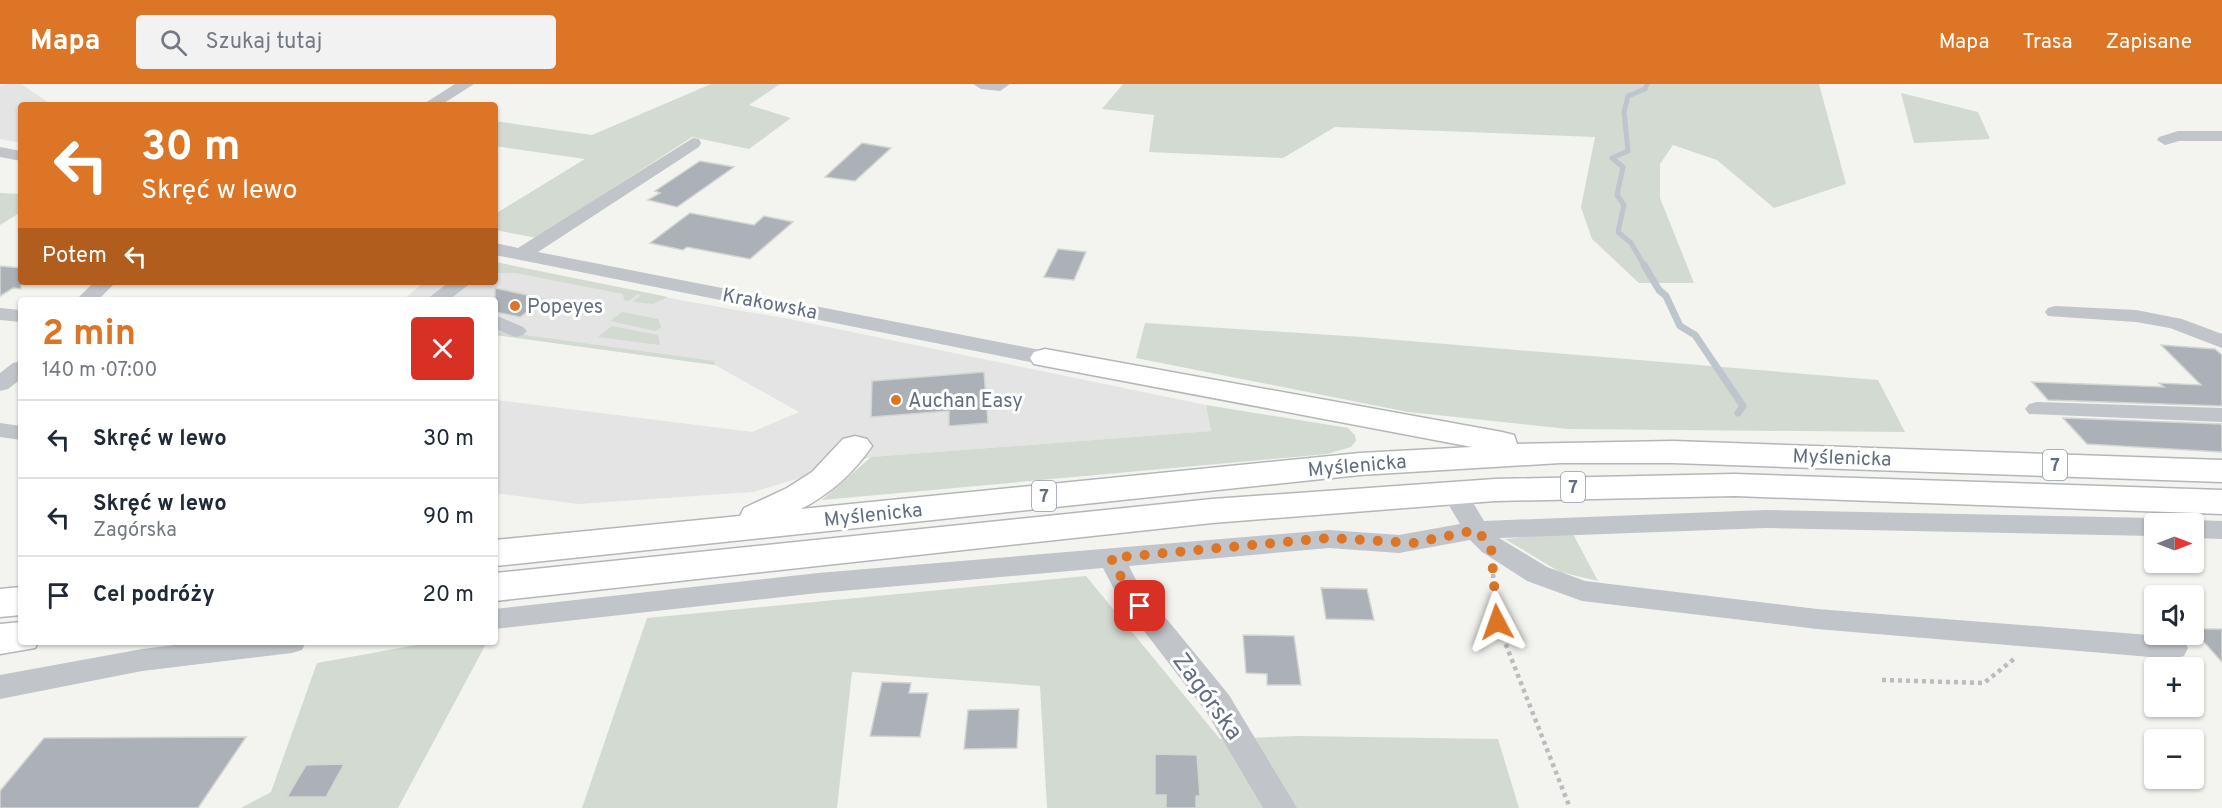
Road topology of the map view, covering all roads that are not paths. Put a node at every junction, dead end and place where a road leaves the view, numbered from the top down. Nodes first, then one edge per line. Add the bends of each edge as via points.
1 (466, 84) edge
2 (981, 84) edge
3 (1002, 84) edge
4 (435, 102) edge
5 (2222, 136) edge
6 (2165, 140) dead end
7 (693, 142) dead end
8 (0, 152) edge
9 (18, 155) edge
10 (498, 250) edge
11 (522, 254) junction
12 (103, 285) edge
13 (458, 285) edge
14 (89, 297) edge
15 (440, 297) edge
16 (2055, 312) dead end
17 (0, 314) edge
18 (18, 316) edge
19 (498, 322) edge
20 (516, 331) dead end
21 (2222, 342) edge
22 (1045, 358) joint
23 (18, 370) edge
24 (0, 384) edge
25 (2037, 409) dead end
26 (1355, 415) junction
27 (2222, 415) edge
28 (0, 430) edge
29 (18, 433) edge
30 (855, 446) dead end
31 (1560, 452) junction
32 (1360, 464) junction
33 (2222, 471) edge
34 (1454, 492) junction
35 (2222, 502) edge
36 (2144, 527) edge
37 (727, 529) junction
38 (2204, 529) edge
39 (2222, 530) edge
40 (1484, 538) junction
41 (498, 553) edge
42 (1111, 558) junction
43 (498, 587) edge
44 (18, 601) edge
45 (0, 603) edge
46 (498, 619) edge
47 (18, 637) edge
48 (0, 639) edge
49 (267, 645) edge
50 (2174, 648) dead end
51 (0, 687) edge
52 (1281, 808) edge

1 - 4 street
2 - 3 street
5 - 6 street via 2178,136
7 - 11 street
8 - 9 street
10 - 11 street, Krakowska
11 - 22 street, Krakowska
12 - 14 street
13 - 15 street
16 - 21 street via 2136,316 2175,323
17 - 18 street
19 - 20 street
22 - 26 highway
23 - 24 street
25 - 27 street
26 - 31 highway
26 - 32 highway via 1378,434 1374,448
28 - 29 street
30 - 37 highway via 845,461 801,497
31 - 32 highway, Myślenicka / 7
31 - 33 highway, Myślenicka / 7 via 1718,453
32 - 37 highway, Myślenicka / 7
34 - 35 highway, Myślenicka / 7 via 1735,485
34 - 40 street
34 - 43 highway, Myślenicka / 7 via 1212,511
36 - 40 street via 1766,519
37 - 41 highway, Myślenicka / 7
38 - 39 street
40 - 42 street via 1406,543 1329,538
40 - 50 street via 1537,574 1582,591 1734,610
42 - 46 street via 818,583
42 - 52 street, Zagórska via 1128,590 1218,704
44 - 45 highway
47 - 48 highway
49 - 51 street via 142,660

